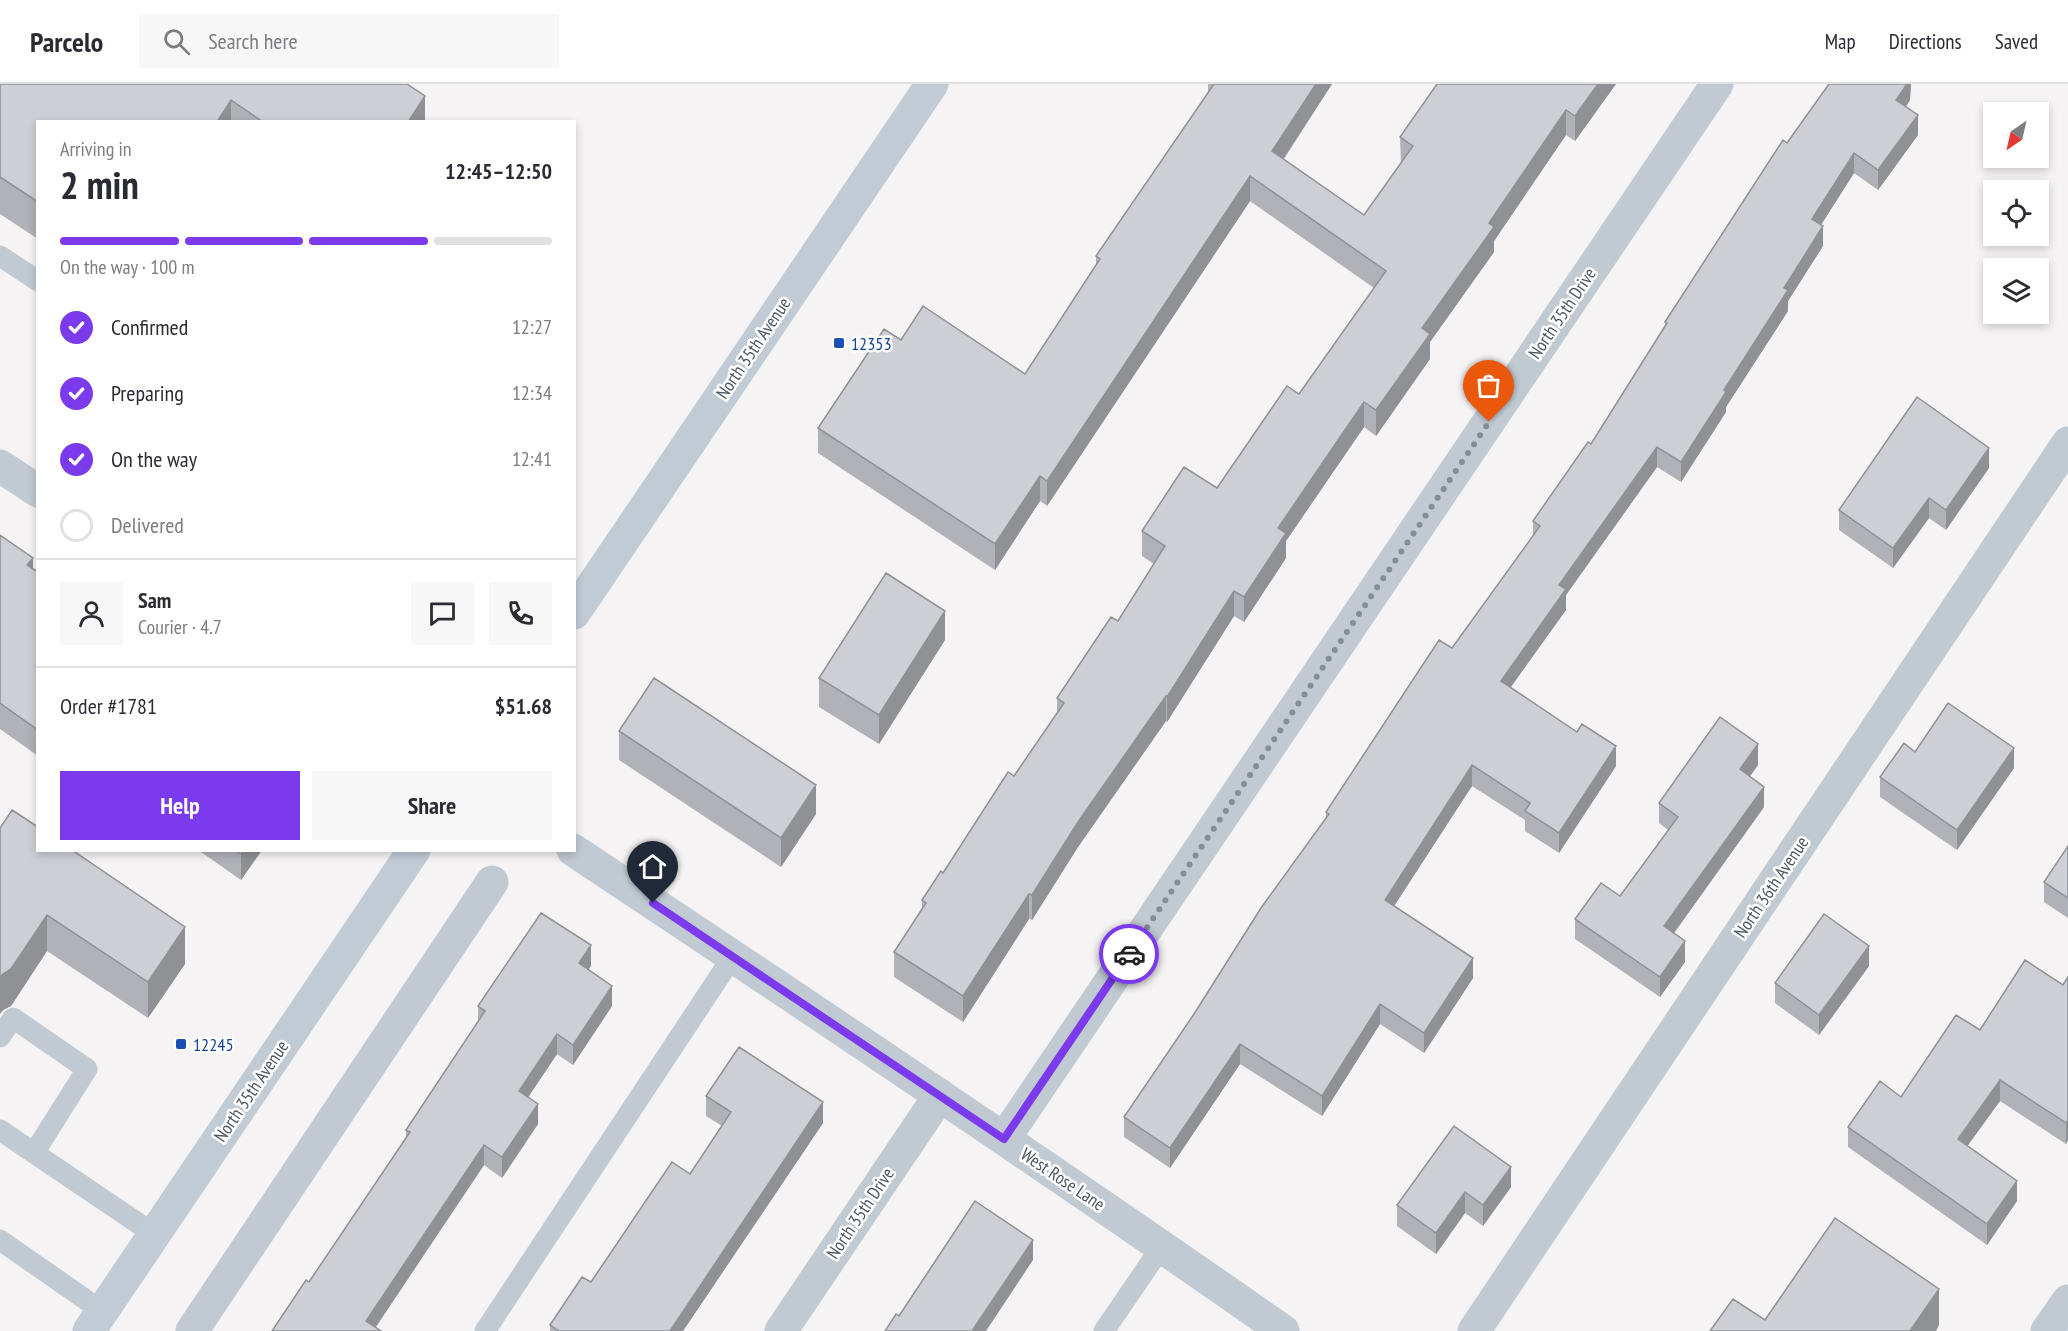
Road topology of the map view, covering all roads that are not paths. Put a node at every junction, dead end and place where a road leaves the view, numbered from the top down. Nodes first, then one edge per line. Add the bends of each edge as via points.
1 (932, 84) edge
2 (1717, 84) edge
3 (0, 256) edge
4 (36, 280) edge
5 (2068, 442) edge
6 (0, 466) edge
7 (36, 490) edge
8 (576, 610) edge
9 (413, 852) edge
10 (576, 852) edge
11 (492, 882) dead end
12 (733, 956) junction
13 (0, 1037) edge
14 (940, 1095) junction
15 (0, 1130) edge
16 (1004, 1139) junction
17 (34, 1153) junction
18 (154, 1234) junction
19 (0, 1240) edge
20 (1162, 1246) junction
21 (2068, 1300) edge
22 (96, 1321) edge
23 (192, 1331) edge
24 (485, 1331) edge
25 (781, 1331) edge
26 (1104, 1331) edge
27 (1283, 1331) edge
28 (1474, 1331) edge
29 (2048, 1331) edge

1 - 8 main road, North 35th Avenue
2 - 16 street, North 35th Drive
3 - 4 lane
5 - 28 street, North 36th Avenue
6 - 7 street
9 - 18 main road, North 35th Avenue
10 - 12 street, West Rose Lane
11 - 23 street
12 - 14 street, West Rose Lane
12 - 24 lane
13 - 17 lane via 13,1018 87,1069
14 - 16 street, West Rose Lane
14 - 25 street, North 35th Drive
15 - 17 lane
16 - 20 street, West Rose Lane
17 - 18 lane
18 - 22 main road, North 35th Avenue
19 - 22 lane
20 - 26 lane
20 - 27 street, West Rose Lane
21 - 29 street

